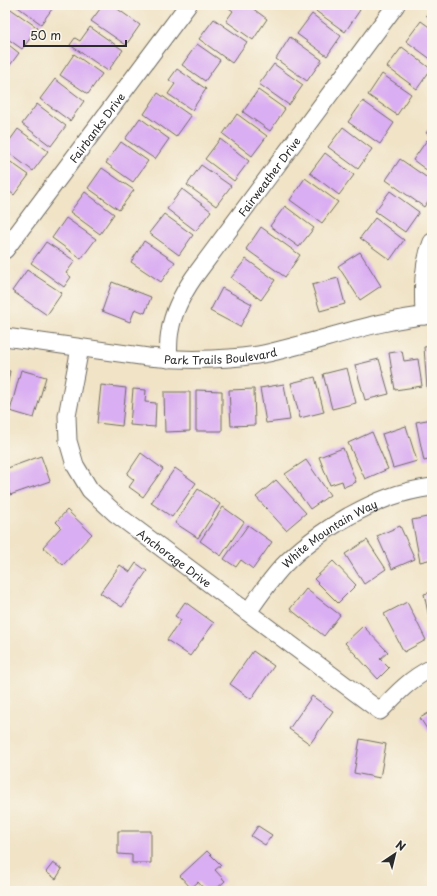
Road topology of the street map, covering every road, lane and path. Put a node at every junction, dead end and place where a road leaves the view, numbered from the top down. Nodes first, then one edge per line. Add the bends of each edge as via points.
1 (188, 5) edge
2 (396, 5) edge
3 (432, 242) edge
4 (5, 250) edge
5 (428, 316) edge
6 (5, 337) edge
7 (80, 348) junction
8 (168, 359) junction
9 (432, 487) edge
10 (248, 612) junction
11 (432, 668) edge

1 - 4 street, Fairbanks Drive
2 - 8 street, Fairweather Drive via 187,287 172,320
3 - 5 street via 424,271 423,292
5 - 8 street, Park Trails Boulevard via 379,324 262,355 216,359
6 - 7 street, Park Trails Boulevard
7 - 8 street, Park Trails Boulevard
7 - 10 street, Anchorage Drive via 69,402 68,441 82,478 90,490 116,514
9 - 10 street, White Mountain Way via 374,504 322,533 283,566
10 - 11 street, Anchorage Drive via 380,711 409,682

